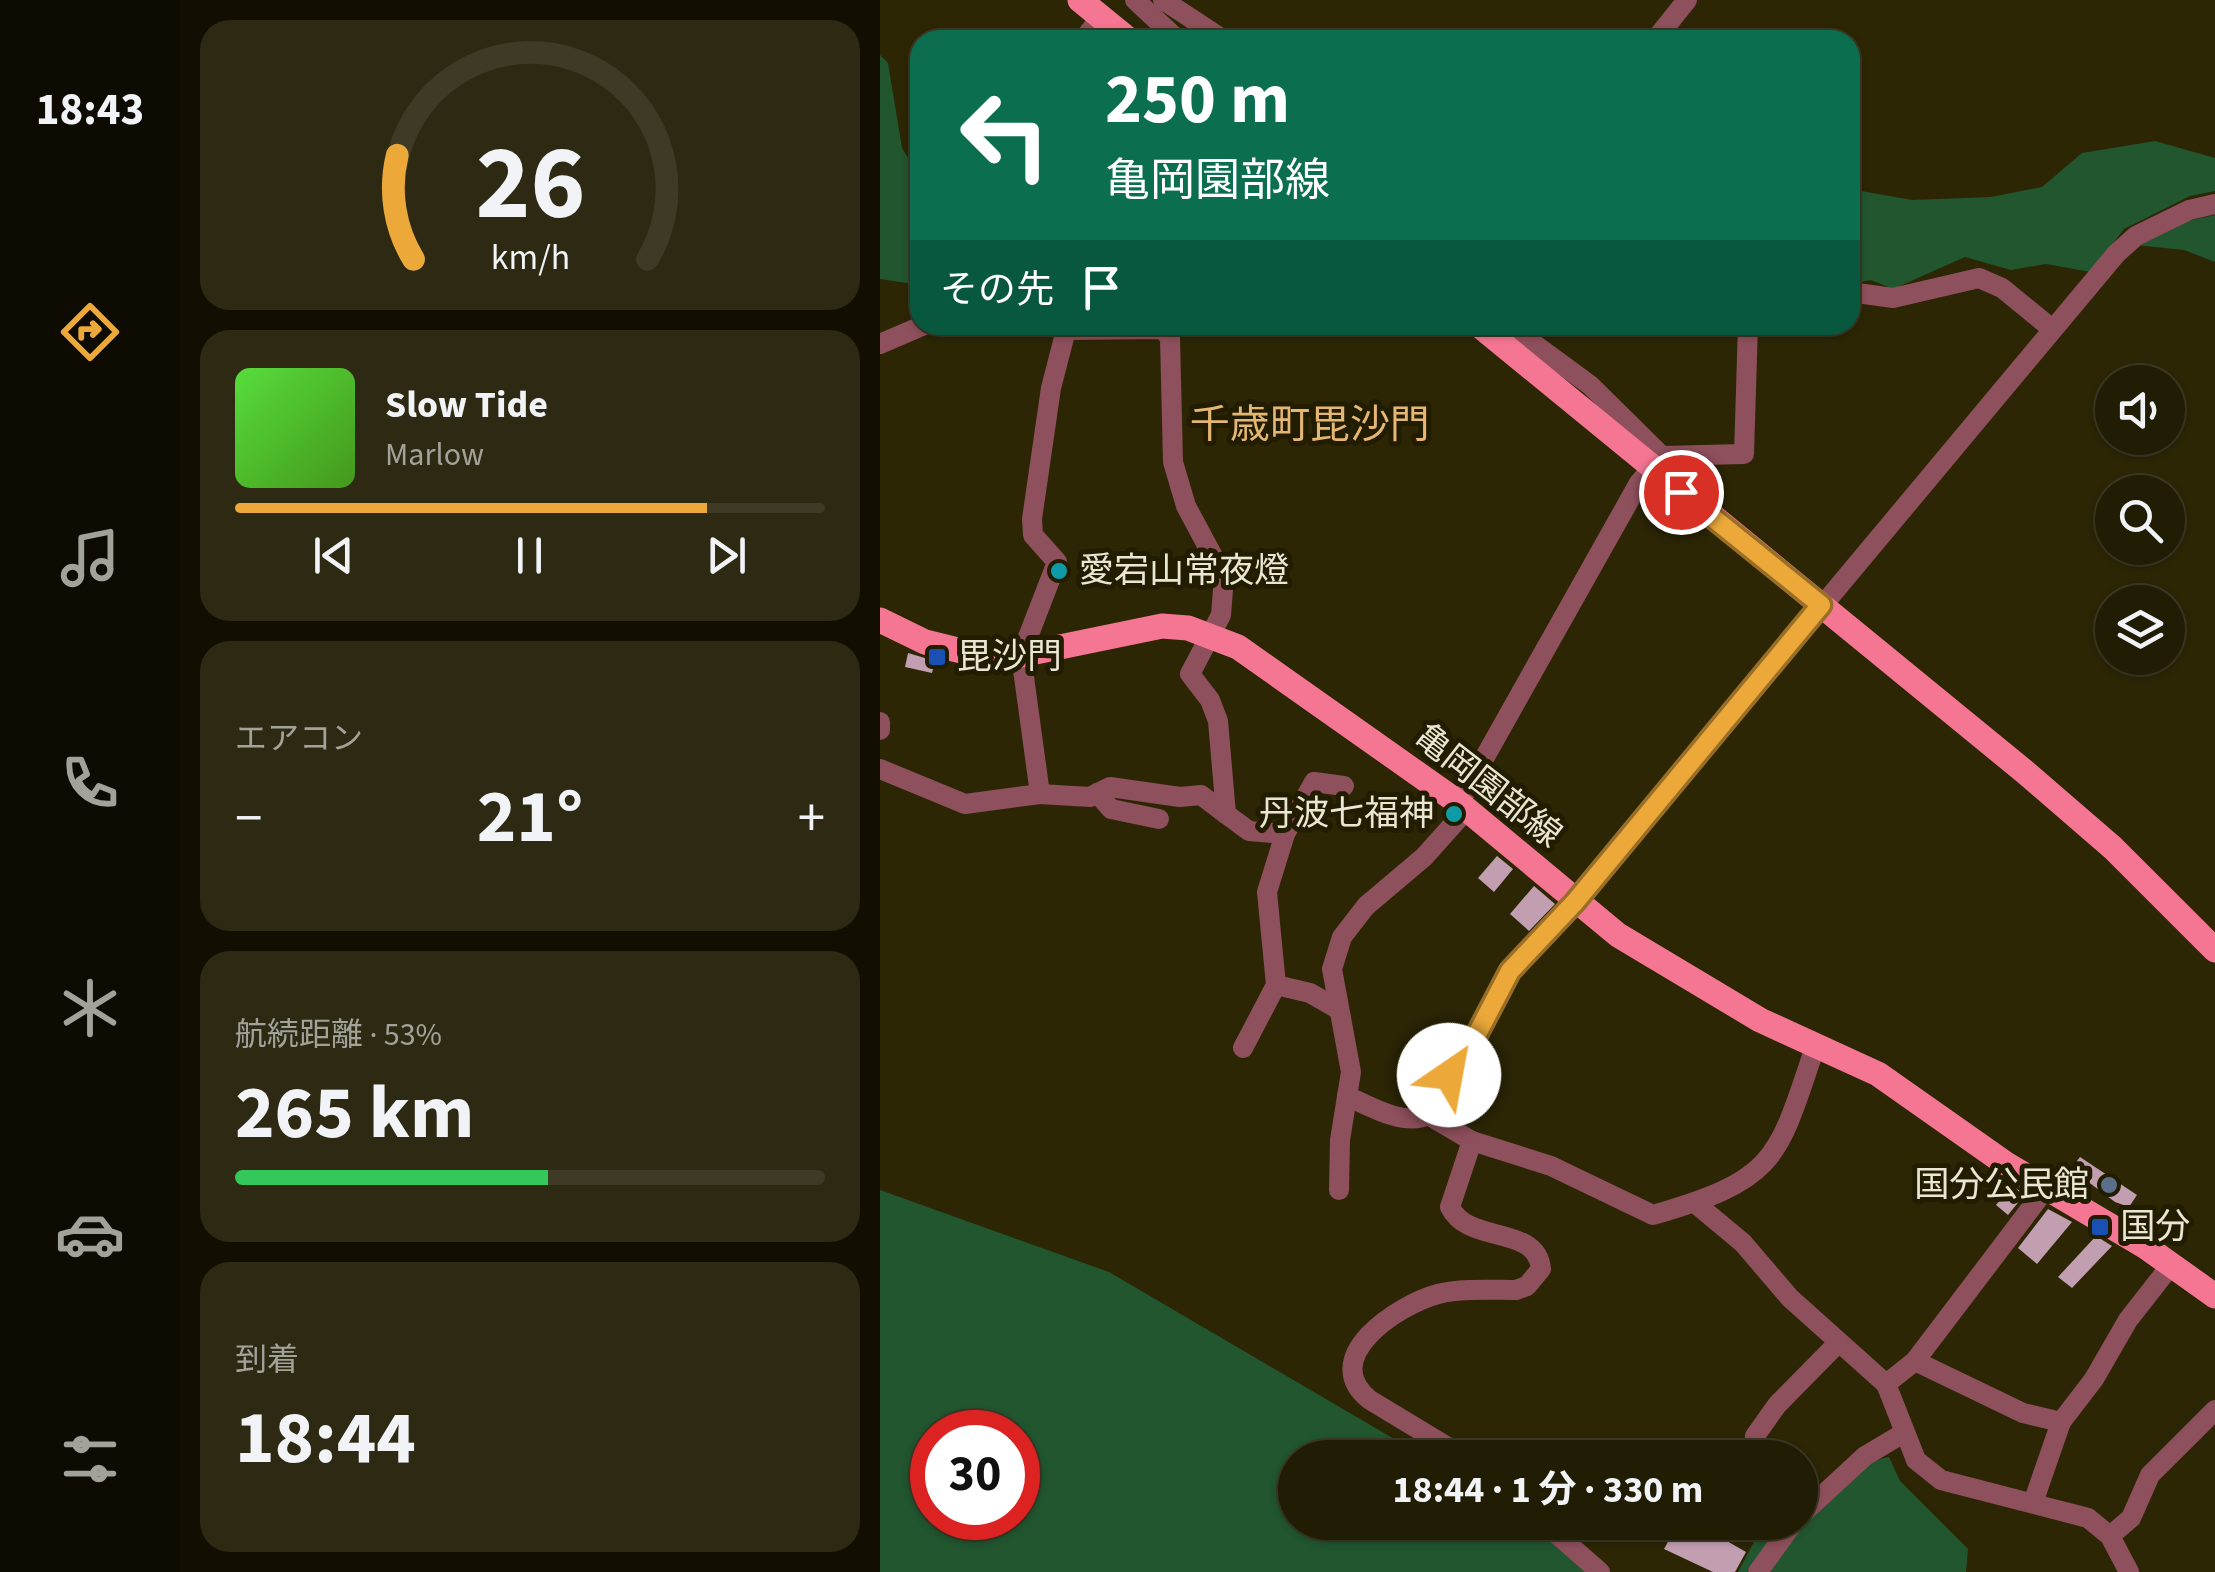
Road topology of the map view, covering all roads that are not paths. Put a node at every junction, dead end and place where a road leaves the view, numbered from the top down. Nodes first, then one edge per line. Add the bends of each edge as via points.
1 (1080, 0) edge
2 (1135, 0) edge
3 (1163, 0) edge
4 (1687, 0) edge
5 (1101, 17) junction
6 (1091, 30) edge
7 (1116, 30) edge
8 (1167, 30) edge
9 (1209, 30) edge
10 (1663, 30) edge
11 (2215, 204) edge
12 (1860, 293) edge
13 (2051, 328) junction
14 (910, 331) edge
15 (1056, 335) edge
16 (1167, 335) edge
17 (1491, 335) edge
18 (1522, 335) edge
19 (1748, 335) edge
20 (880, 344) edge
21 (1658, 462) junction
22 (1821, 605) junction
23 (880, 620) edge
24 (1213, 635) junction
25 (1021, 655) junction
26 (880, 722) edge
27 (880, 730) edge
28 (880, 770) edge
29 (1344, 786) dead end
30 (1040, 794) junction
31 (1097, 794) junction
32 (1463, 806) junction
33 (1226, 814) junction
34 (1159, 819) dead end
35 (1285, 834) junction
36 (1575, 902) junction
37 (2215, 950) edge
38 (1276, 985) junction
39 (1338, 1009) junction
40 (1816, 1044) junction
41 (1243, 1048) dead end
42 (1347, 1096) junction
43 (1428, 1115) junction
44 (1472, 1141) junction
45 (2047, 1188) junction
46 (1339, 1190) dead end
47 (1695, 1203) junction
48 (2170, 1265) junction
49 (2215, 1296) edge
50 (1838, 1343) junction
51 (1914, 1361) junction
52 (1886, 1384) junction
53 (2215, 1410) edge
54 (2061, 1422) junction
55 (1902, 1434) junction
56 (1755, 1436) dead end
57 (1436, 1440) edge
58 (1818, 1500) edge
59 (2033, 1503) junction
60 (2110, 1536) junction
61 (1564, 1540) edge
62 (1781, 1540) edge
63 (1600, 1572) edge
64 (1758, 1572) edge
65 (2129, 1572) edge

1 - 5 main road
2 - 8 street
3 - 9 street
4 - 10 street
5 - 6 street
5 - 7 main road
11 - 13 street via 2136,236
12 - 13 street via 1892,298 1979,278
13 - 22 street
14 - 20 street
15 - 25 street via 1032,519 1033,535 1057,562
16 - 24 street via 1173,462 1186,506 1224,578
17 - 21 main road
18 - 21 street via 1590,384
19 - 21 street via 1744,454
21 - 22 main road
21 - 32 street via 1630,500
22 - 36 street
22 - 37 main road via 2113,848
23 - 25 main road, 亀岡園部線 via 924,642 978,655
24 - 25 main road, 亀岡園部線 via 1162,626
24 - 32 main road, 亀岡園部線 via 1265,664
24 - 33 street via 1190,674 1218,722
25 - 30 street
26 - 27 street
28 - 30 street via 965,804
29 - 35 street via 1314,782
30 - 31 street
31 - 33 street via 1110,787 1201,795
31 - 34 street via 1111,809
32 - 36 main road, 亀岡園部線
32 - 39 street via 1424,857 1366,906 1342,937 1332,969
33 - 35 street via 1249,831
35 - 38 street via 1267,892
36 - 40 main road, 亀岡園部線 via 1682,976
36 - 43 street via 1510,971 1464,1059 1435,1090
38 - 39 street
38 - 41 street
39 - 42 street via 1351,1072
40 - 45 main road, 亀岡園部線 via 1878,1074
40 - 47 street via 1774,1152 1744,1181
42 - 43 street via 1382,1112
42 - 46 street
43 - 44 street
44 - 47 street via 1551,1166 1653,1215
44 - 57 street via 1450,1207 1455,1217 1468,1229 1528,1244 1541,1269 1516,1290 1439,1294 1394,1312 1361,1344 1353,1374 1356,1388 1370,1400
45 - 48 main road, 亀岡園部線
45 - 51 street
47 - 50 street
48 - 49 main road, 亀岡園部線
48 - 54 street
50 - 52 street
50 - 56 street
51 - 52 street
51 - 54 street via 2022,1412
52 - 55 street
53 - 60 street via 2150,1475 2131,1518
54 - 59 street
55 - 58 street
55 - 59 street via 1916,1460 1942,1480
59 - 60 street via 2088,1518
60 - 65 street
61 - 63 street
62 - 64 street

